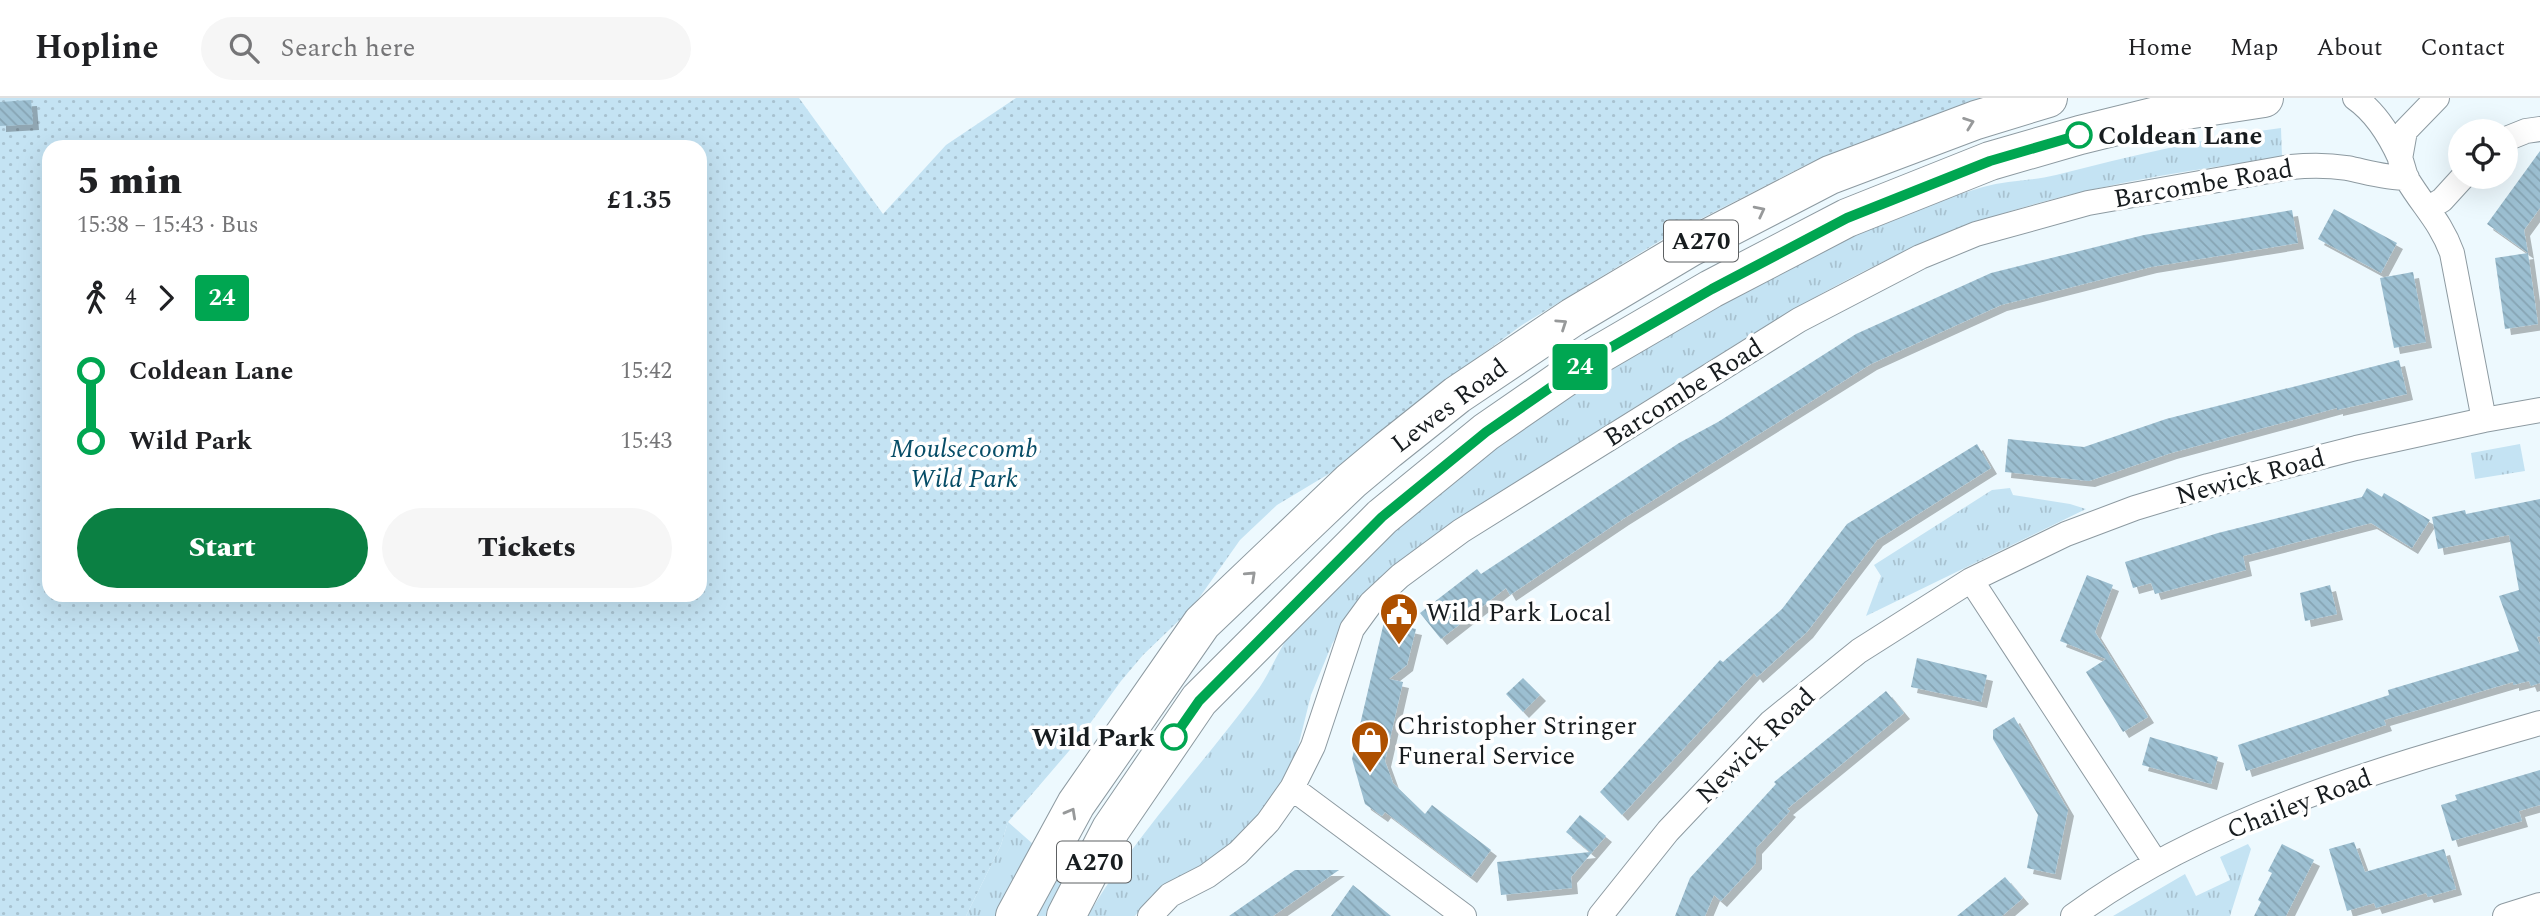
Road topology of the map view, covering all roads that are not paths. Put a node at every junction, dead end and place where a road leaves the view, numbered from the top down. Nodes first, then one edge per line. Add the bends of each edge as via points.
1 (2048, 98) edge
2 (2264, 98) edge
3 (2355, 98) edge
4 (2437, 98) edge
5 (2540, 129) edge
6 (2518, 134) edge
7 (2404, 169) junction
8 (2452, 189) edge
9 (2429, 208) junction
10 (2540, 410) edge
11 (2484, 420) junction
12 (1972, 580) junction
13 (2540, 723) edge
14 (1293, 788) junction
15 (2156, 863) junction
16 (2540, 905) edge
17 (1015, 916) edge
18 (1066, 916) edge
19 (1150, 916) edge
20 (1464, 916) edge
21 (1600, 916) edge
22 (2073, 916) edge
23 (2505, 916) edge

17 -> 1 main road, Lewes Road / A270 via 1076,804 1202,623 1351,481 1457,396 1573,317 1689,248 1830,175
2 - 18 main road, Lewes Road / A270 via 2173,112 1990,161 1847,218 1712,289 1585,364 1486,432 1382,517 1199,701 1111,829
3 - 7 street via 2377,120
4 - 7 street via 2406,131
5 - 6 street
7 - 9 street
7 - 14 street, Barcombe Road via 2392,178 2345,168 2291,167 2088,203 1976,234 1920,257 1799,320 1461,531 1400,576 1352,629 1313,746
8 - 9 street
9 - 11 street via 2452,253
10 - 11 street, Newick Road
11 - 12 street, Newick Road via 2356,448 2147,504 2066,534
12 - 15 street
12 - 21 street, Newick Road via 1859,650 1771,722 1668,831
13 - 15 street, Chailey Road via 2273,809
14 - 19 street, Barcombe Road via 1238,853 1170,895
14 - 20 street
15 - 22 street, Chailey Road
16 - 23 street

